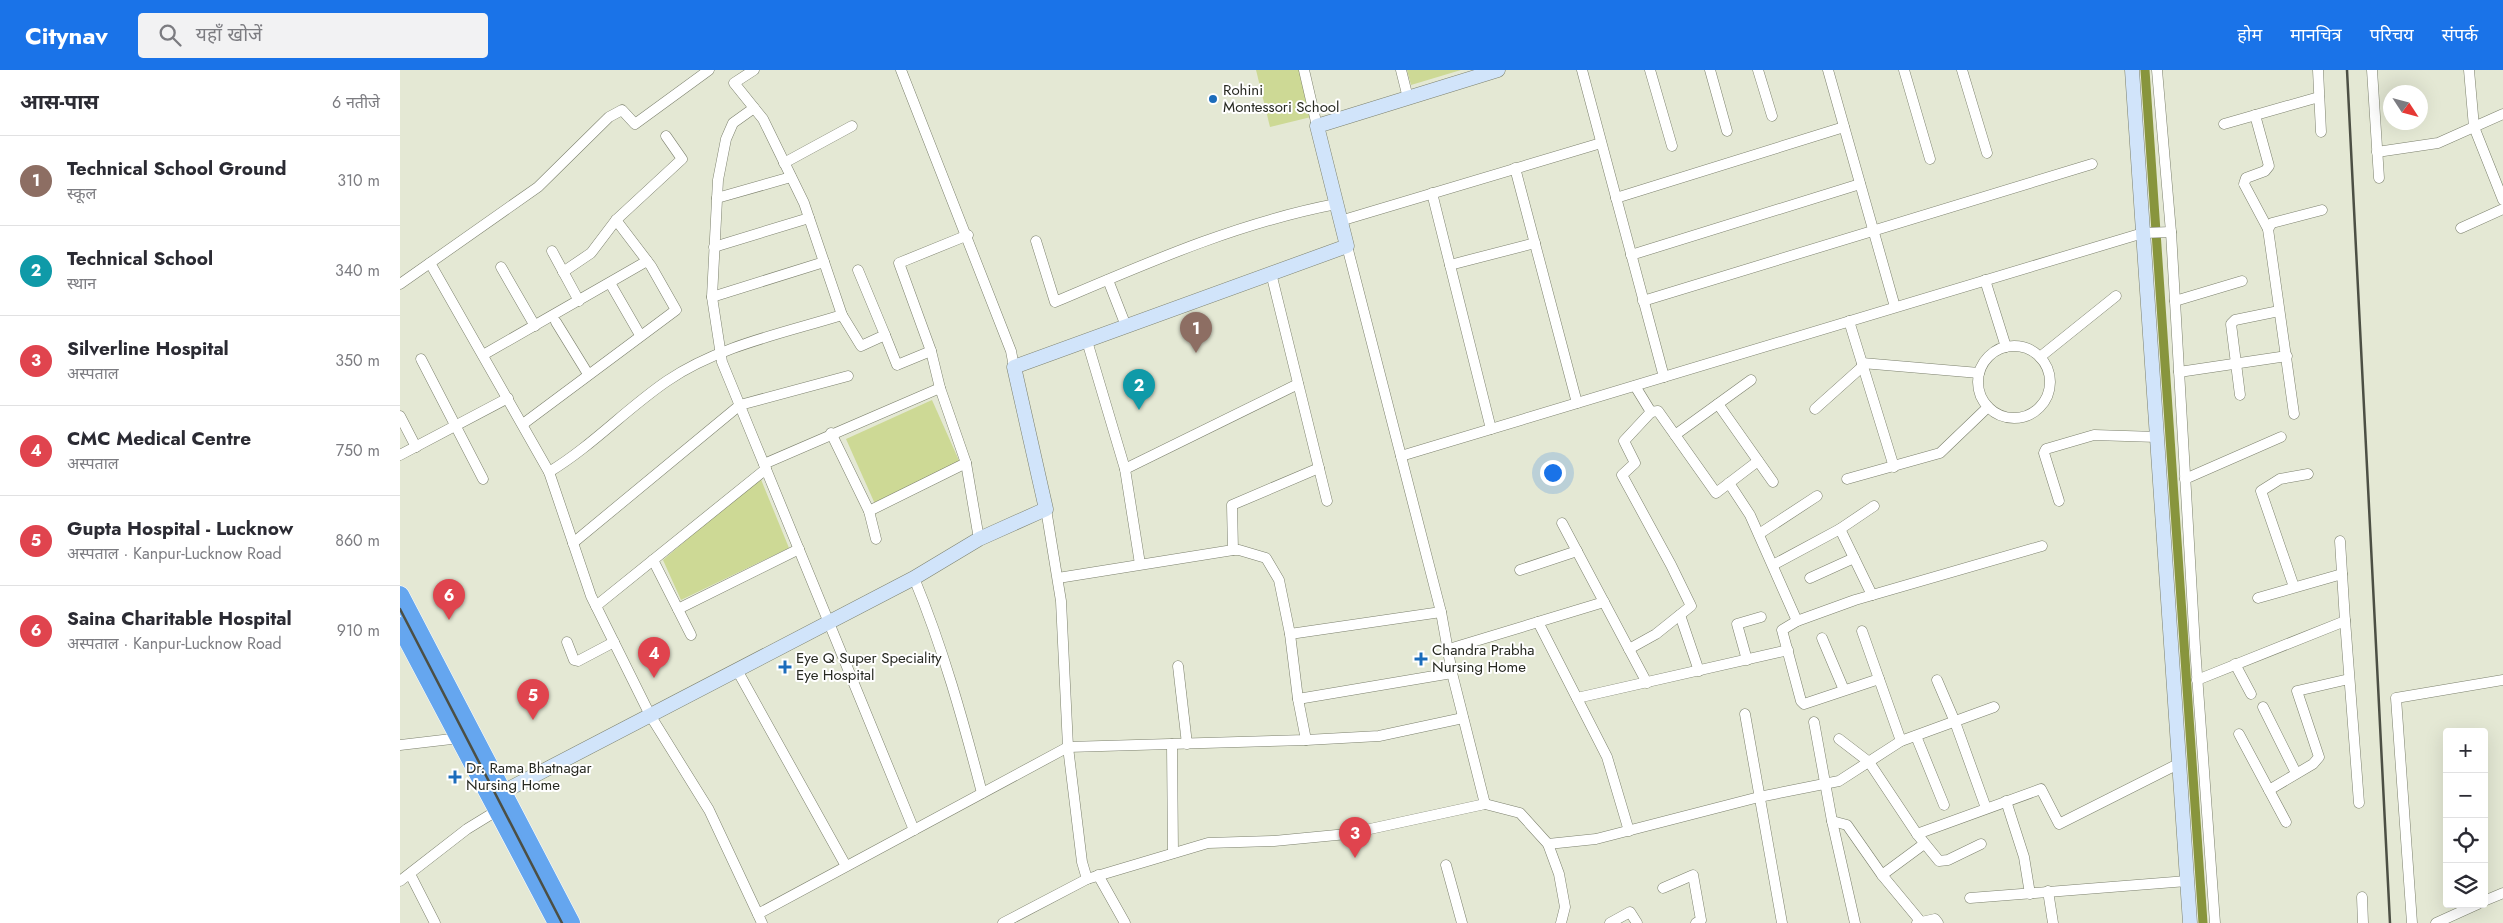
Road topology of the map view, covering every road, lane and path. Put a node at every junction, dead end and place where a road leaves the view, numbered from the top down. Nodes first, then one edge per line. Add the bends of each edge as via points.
1 (709, 70) edge
2 (754, 70) edge
3 (901, 70) edge
4 (1304, 70) edge
5 (1401, 70) edge
6 (1582, 70) edge
7 (1650, 70) edge
8 (1710, 70) edge
9 (1758, 70) edge
10 (1828, 70) edge
11 (1904, 70) edge
12 (1962, 70) edge
13 (2132, 70) edge
14 (2157, 70) edge
15 (2318, 70) edge
16 (2372, 70) edge
17 (2469, 70) edge
18 (1493, 71) edge
19 (2319, 97) junction
20 (1408, 98) junction
21 (754, 108) junction
22 (2503, 114) edge
23 (2255, 115) junction
24 (1772, 116) dead end
25 (2224, 124) dead end
26 (852, 126) dead end
27 (1317, 126) junction
28 (1844, 127) junction
29 (2474, 127) junction
30 (1727, 131) dead end
31 (2321, 132) dead end
32 (666, 136) dead end
33 (1601, 143) junction
34 (1672, 146) dead end
35 (2377, 152) junction
36 (1987, 153) dead end
37 (1930, 158) dead end
38 (784, 163) junction
39 (2092, 164) dead end
40 (1515, 168) junction
41 (791, 177) junction
42 (2379, 178) dead end
43 (1860, 184) junction
44 (1432, 193) junction
45 (717, 198) junction
46 (1616, 198) junction
47 (2503, 200) edge
48 (1336, 204) junction
49 (2503, 209) edge
50 (2322, 210) dead end
51 (809, 218) junction
52 (616, 220) junction
53 (1340, 221) junction
54 (2461, 228) dead end
55 (2268, 229) junction
56 (1874, 232) junction
57 (2168, 232) junction
58 (2145, 233) junction
59 (968, 235) junction
60 (1036, 241) dead end
61 (1534, 243) junction
62 (1347, 246) junction
63 (714, 247) junction
64 (552, 251) dead end
65 (1631, 254) junction
66 (647, 261) junction
67 (824, 262) junction
68 (430, 263) junction
69 (1450, 265) junction
70 (501, 268) dead end
71 (858, 270) dead end
72 (563, 272) junction
73 (1270, 273) junction
74 (1108, 280) junction
75 (1985, 280) junction
76 (2242, 281) dead end
77 (610, 283) junction
78 (400, 284) edge
79 (2116, 296) dead end
80 (712, 297) junction
81 (579, 301) junction
82 (1643, 301) junction
83 (2175, 301) junction
84 (1895, 307) junction
85 (2279, 311) junction
86 (842, 315) junction
87 (1849, 321) junction
88 (556, 322) dead end
89 (535, 326) junction
90 (1126, 326) junction
91 (885, 335) junction
92 (640, 336) junction
93 (1087, 341) junction
94 (2006, 347) junction
95 (932, 351) junction
96 (721, 353) junction
97 (483, 355) junction
98 (2287, 356) junction
99 (2040, 357) junction
100 (421, 359) dead end
101 (2236, 363) junction
102 (1863, 365) junction
103 (1014, 367) junction
104 (2179, 372) junction
105 (1980, 373) junction
106 (588, 374) junction
107 (848, 376) dead end
108 (1664, 377) junction
109 (1751, 380) dead end
110 (1298, 384) junction
111 (1635, 386) junction
112 (940, 388) junction
113 (2240, 395) dead end
114 (508, 398) junction
115 (1577, 403) junction
116 (1718, 404) junction
117 (740, 405) junction
118 (1988, 407) junction
119 (1815, 410) dead end
120 (1651, 412) junction
121 (2294, 414) dead end
122 (400, 416) edge
123 (523, 424) junction
124 (457, 426) junction
125 (1491, 429) junction
126 (831, 433) junction
127 (1675, 435) junction
128 (2157, 437) junction
129 (2281, 437) dead end
130 (416, 447) junction
131 (400, 455) edge
132 (1401, 456) junction
133 (1758, 461) junction
134 (966, 463) junction
135 (765, 466) junction
136 (1894, 467) junction
137 (1319, 468) junction
138 (1125, 469) junction
139 (549, 472) junction
140 (2308, 474) dead end
141 (483, 479) dead end
142 (1847, 479) dead end
143 (2185, 479) junction
144 (1773, 482) dead end
145 (1729, 483) junction
146 (1817, 496) dead end
147 (1327, 501) dead end
148 (2059, 501) dead end
149 (1874, 506) dead end
150 (1046, 509) junction
151 (869, 511) junction
152 (1562, 523) dead end
153 (1840, 530) junction
154 (1759, 534) junction
155 (876, 539) dead end
156 (979, 539) junction
157 (2340, 541) dead end
158 (573, 543) junction
159 (2042, 546) dead end
160 (799, 549) junction
161 (1233, 550) junction
162 (1577, 551) junction
163 (1854, 558) junction
164 (653, 560) junction
165 (1140, 564) junction
166 (1773, 566) junction
167 (1520, 570) dead end
168 (2342, 574) junction
169 (914, 578) junction
170 (1058, 578) junction
171 (1810, 578) dead end
172 (2294, 587) junction
173 (400, 595) edge
174 (1872, 595) junction
175 (2258, 598) dead end
176 (1604, 602) junction
177 (596, 606) junction
178 (678, 609) junction
179 (1441, 612) junction
180 (1680, 615) junction
181 (1761, 616) dead end
182 (2345, 620) junction
183 (1797, 621) junction
184 (829, 622) junction
185 (1538, 622) junction
186 (400, 626) edge
187 (1862, 631) dead end
188 (1290, 634) junction
189 (691, 635) dead end
190 (1822, 638) dead end
191 (567, 642) dead end
192 (614, 642) junction
193 (1449, 649) junction
194 (1629, 649) junction
195 (1788, 650) junction
196 (1747, 660) junction
197 (2235, 664) junction
198 (1178, 666) dead end
199 (737, 670) junction
200 (1699, 671) junction
201 (1452, 673) junction
202 (1879, 679) junction
203 (2349, 679) junction
204 (1937, 680) dead end
205 (2198, 680) junction
206 (2503, 680) edge
207 (1647, 683) junction
208 (1844, 690) junction
209 (2250, 694) dead end
210 (1577, 698) junction
211 (1298, 699) junction
212 (1994, 707) dead end
213 (2263, 707) dead end
214 (1745, 714) dead end
215 (650, 715) junction
216 (1463, 718) junction
217 (1814, 722) dead end
218 (1955, 722) junction
219 (2238, 734) dead end
220 (1916, 736) junction
221 (460, 738) junction
222 (1839, 739) dead end
223 (1306, 740) junction
224 (1901, 741) junction
225 (1172, 744) junction
226 (1187, 744) junction
227 (400, 745) edge
228 (1068, 747) junction
229 (1868, 762) junction
230 (2180, 763) junction
231 (2296, 772) junction
232 (1825, 784) junction
233 (2269, 790) junction
234 (982, 793) junction
235 (1759, 797) junction
236 (498, 800) junction
237 (2006, 801) junction
238 (2359, 803) dead end
239 (1485, 804) junction
240 (1944, 805) dead end
241 (1986, 808) junction
242 (1832, 822) junction
243 (2286, 822) dead end
244 (914, 830) junction
245 (1629, 831) junction
246 (1916, 834) junction
247 (1548, 844) junction
248 (1924, 844) junction
249 (1981, 844) dead end
250 (1173, 853) junction
251 (1446, 865) dead end
252 (846, 866) junction
253 (410, 874) junction
254 (1098, 875) junction
255 (1882, 875) junction
256 (1086, 879) junction
257 (2188, 880) junction
258 (400, 881) edge
259 (1663, 888) dead end
260 (2048, 892) junction
261 (2503, 893) edge
262 (2030, 894) junction
263 (2362, 896) dead end
264 (1970, 898) dead end
265 (2488, 899) edge
266 (2469, 908) edge
267 (760, 918) edge
268 (435, 923) edge
269 (557, 923) edge
270 (571, 923) edge
271 (1003, 923) edge
272 (1124, 923) edge
273 (1462, 923) edge
274 (1561, 923) edge
275 (1610, 923) edge
276 (1637, 923) edge
277 (1696, 923) edge
278 (1782, 923) edge
279 (1855, 923) edge
280 (1919, 923) edge
281 (1938, 923) edge
282 (2053, 923) edge
283 (2190, 923) edge
284 (2215, 923) edge
285 (2363, 923) edge
286 (2412, 923) edge
287 (2436, 923) edge

1 - 68 street via 635,124 622,110 609,117 538,187
2 - 21 street via 734,83
3 - 59 street
4 - 27 street
5 - 20 street
6 - 33 street
7 - 34 street
8 - 30 street
9 - 24 street
10 - 28 street
11 - 37 street
12 - 36 street
13 - 58 street
14 - 57 street
15 - 19 street
16 - 35 street
17 - 29 street
18 - 20 street
19 - 23 street
19 - 31 street
20 - 27 street
21 - 38 street via 763,119
21 - 45 street via 733,123 726,139
22 - 29 street
23 - 25 street
23 - 55 street via 2269,166 2265,171 2246,178 2244,184
26 - 38 street
27 - 48 street
28 - 43 street
28 - 46 street
29 - 35 street via 2438,143
29 - 47 street
32 - 52 street via 682,159
33 - 40 street
33 - 46 street
35 - 42 street
38 - 41 street
39 - 56 street
40 - 44 street
40 - 61 street
41 - 45 street
41 - 51 street
43 - 56 street
43 - 65 street
44 - 53 street
44 - 69 street
45 - 63 street
46 - 65 street
48 - 53 street
48 - 74 street via 1294,212 1190,245
49 - 54 street
50 - 55 street via 2272,223
51 - 63 street
51 - 67 street
52 - 66 street
52 - 72 street via 591,253
53 - 62 street
55 - 85 street
56 - 82 street
56 - 84 street
57 - 58 street
57 - 83 street
58 - 75 street
58 - 128 street
59 - 95 street via 899,263
59 - 103 street
60 - 74 street via 1055,302
61 - 69 street
61 - 115 street
62 - 73 street
62 - 132 street
63 - 80 street
64 - 72 street
65 - 82 street
66 - 77 street
66 - 92 street via 676,310
67 - 80 street
67 - 86 street
68 - 78 street
68 - 97 street
69 - 125 street
70 - 89 street
71 - 91 street
72 - 81 street
73 - 90 street
73 - 110 street
74 - 90 street
75 - 84 street
75 - 94 street
76 - 83 street
77 - 81 street
77 - 92 street
79 - 99 street
80 - 96 street
81 - 89 street
82 - 108 street
83 - 104 street
84 - 87 street
85 - 98 street
85 - 101 street via 2235,320 2231,324
86 - 91 street via 861,346
86 - 96 street
87 - 102 street
87 - 108 street
88 - 106 street
89 - 97 street
90 - 93 street
91 - 95 street via 896,365
92 - 106 street
93 - 103 street
93 - 138 street
94 - 99 street via 2027,348
94 - 105 street via 1989,356
95 - 112 street
96 - 117 street
96 - 139 street via 668,380 573,458
97 - 114 street
98 - 101 street
98 - 121 street
99 - 118 street via 2047,367 2050,383 2039,408 2026,416 2013,418 2000,416
100 - 124 street
101 - 104 street
101 - 113 street
102 - 105 street
102 - 119 street
102 - 136 street
103 - 150 street
104 - 143 street
105 - 118 street via 1979,393
106 - 123 street
107 - 117 street
108 - 111 street
109 - 116 street
110 - 137 street
110 - 138 street
111 - 115 street
111 - 120 street
112 - 126 street
112 - 134 street
114 - 123 street
114 - 124 street
115 - 125 street
116 - 127 street
116 - 133 street
117 - 135 street
117 - 158 street
118 - 136 street via 1940,453
120 - 127 street via 1658,411
120 - 180 street via 1624,441 1635,463 1622,475 1690,602 1688,609
122 - 130 street
123 - 139 street
124 - 130 street
124 - 141 street
125 - 132 street
126 - 135 street
126 - 151 street
127 - 145 street via 1716,493
128 - 148 street via 2094,436 2046,449 2044,453
128 - 230 street
129 - 143 street
130 - 131 street
132 - 179 street
133 - 144 street
133 - 145 street
134 - 151 street
134 - 156 street
135 - 160 street
135 - 164 street
136 - 142 street
137 - 147 street
137 - 161 street via 1232,505
138 - 165 street
139 - 158 street
140 - 172 street via 2280,479 2261,491
143 - 205 street
145 - 154 street
146 - 154 street
149 - 153 street
150 - 156 street
150 - 170 street
151 - 155 street
152 - 162 street
153 - 163 street
153 - 166 street
154 - 166 street
156 - 169 street
157 - 168 street
158 - 177 street
159 - 174 street
160 - 178 street
160 - 184 street
161 - 165 street
161 - 188 street via 1266,558 1279,580
162 - 167 street
162 - 176 street
163 - 171 street
163 - 174 street
164 - 177 street
164 - 178 street
165 - 170 street
166 - 183 street
168 - 172 street
168 - 182 street
169 - 184 street
169 - 234 street via 938,636
170 - 228 street
172 - 175 street
173 - 236 highway
174 - 183 street
176 - 185 street
176 - 194 street
177 - 192 street
178 - 189 street
179 - 188 street
179 - 193 street
180 - 194 street
180 - 200 street
181 - 196 street via 1737,624
182 - 197 street
182 - 203 street
183 - 195 street via 1782,630
184 - 199 street
184 - 244 street
185 - 193 street
185 - 210 street
186 - 221 highway
187 - 202 street
188 - 211 street
190 - 208 street
191 - 192 street via 574,660 578,661
192 - 215 street
193 - 201 street
194 - 207 street
195 - 196 street
195 - 208 street via 1800,701 1804,704
196 - 200 street
197 - 205 street
197 - 209 street
198 - 226 street
199 - 215 street
199 - 252 street
200 - 207 street
201 - 211 street
201 - 216 street
202 - 208 street
202 - 224 street
203 - 231 street via 2297,691 2319,757 2313,764
203 - 238 street
204 - 218 street
205 - 284 street
206 - 286 street via 2396,698
207 - 210 street
210 - 245 street via 1607,757
211 - 223 street
212 - 218 street
213 - 231 street
214 - 235 street
215 - 236 street
215 - 267 street via 709,810
216 - 223 street via 1380,736
216 - 239 street
217 - 232 street
218 - 220 street
218 - 241 street
219 - 233 street
220 - 224 street
220 - 240 street
221 - 227 street
221 - 236 highway
222 - 229 street
223 - 226 street
224 - 229 street
225 - 226 street
225 - 228 street
225 - 250 street
228 - 234 street
228 - 256 street
229 - 232 street via 1839,781
229 - 246 street
230 - 237 street via 2059,824 2042,789
230 - 257 street
231 - 233 street
232 - 235 street
232 - 242 street
233 - 243 street
234 - 244 street
235 - 245 street
235 - 278 street
236 - 253 street
236 - 269 highway
236 - 270 highway
237 - 241 street
237 - 262 street via 2024,857
239 - 247 street via 1520,813
239 - 250 street via 1347,834 1208,843
241 - 246 street
242 - 255 street via 1847,825
242 - 279 street
244 - 252 street
245 - 247 street via 1596,840
246 - 248 street
247 - 274 street via 1559,874 1565,907
248 - 249 street via 1939,861
248 - 255 street
250 - 254 street
251 - 273 street
252 - 267 street
253 - 258 street
253 - 268 street
254 - 256 street
254 - 272 street
255 - 280 street
256 - 271 street
257 - 260 street
257 - 283 street
259 - 277 street via 1692,875 1701,920
260 - 262 street
260 - 282 street
261 - 265 street
262 - 264 street
263 - 285 street
266 - 287 street
275 - 276 street via 1630,912
280 - 281 street via 1935,919

